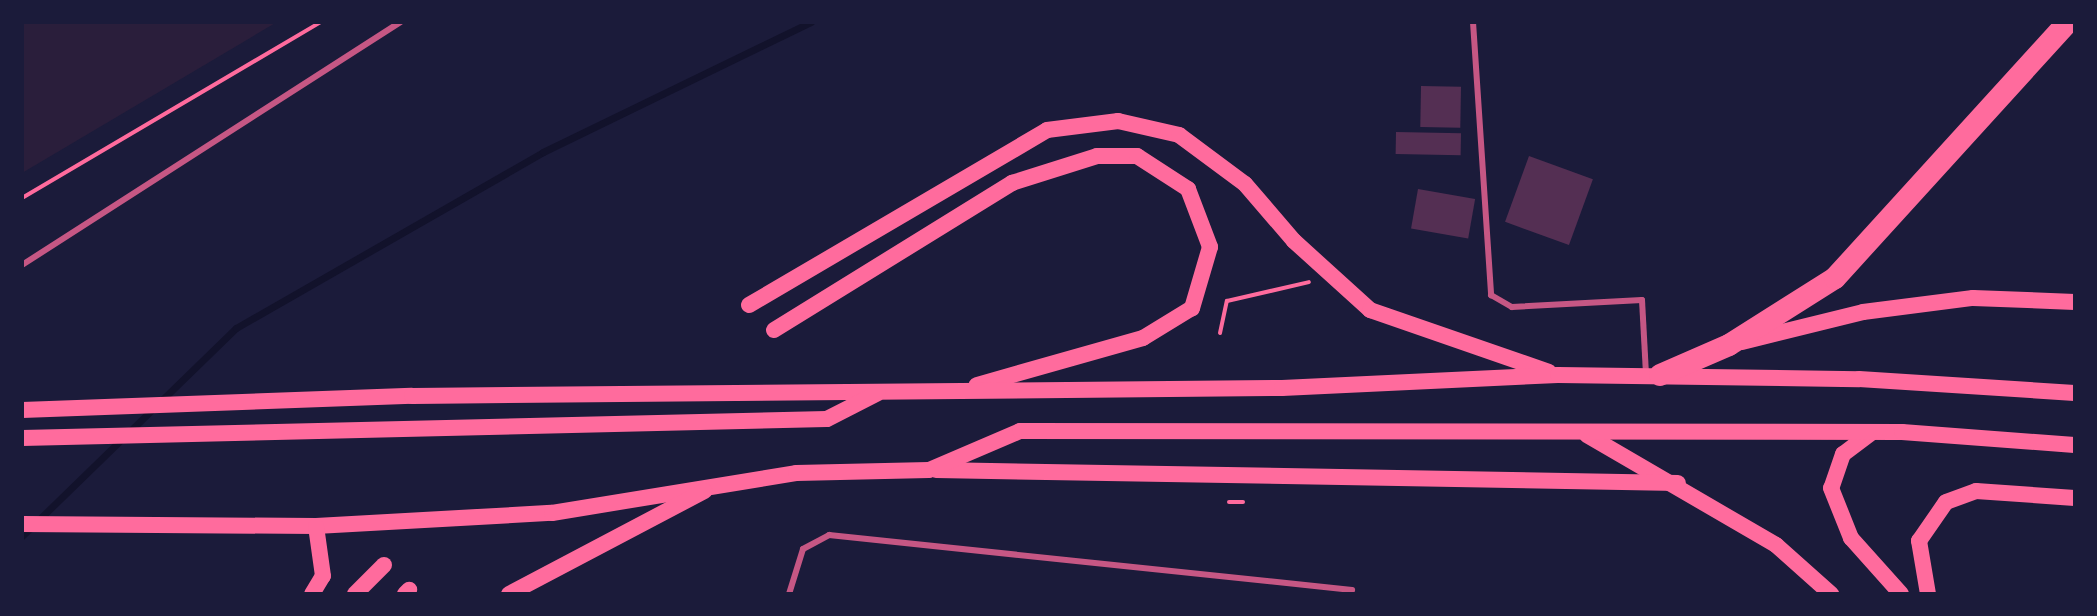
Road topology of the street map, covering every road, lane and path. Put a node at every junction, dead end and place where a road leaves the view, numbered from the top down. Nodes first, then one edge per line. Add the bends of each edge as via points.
1 (321, 22) edge
2 (401, 22) edge
3 (1473, 22) edge
4 (2068, 22) edge
5 (22, 198) edge
6 (22, 265) edge
7 (1330, 277) junction
8 (2075, 302) edge
9 (749, 305) dead end
10 (774, 330) dead end
11 (1220, 333) dead end
12 (1729, 345) junction
13 (1558, 375) junction
14 (1653, 375) junction
15 (880, 391) junction
16 (956, 391) junction
17 (2075, 393) edge
18 (22, 410) edge
19 (1872, 432) junction
20 (1586, 434) junction
21 (22, 438) edge
22 (2075, 445) edge
23 (929, 470) junction
24 (1678, 483) junction
25 (716, 485) junction
26 (2075, 498) edge
27 (1229, 502) dead end
28 (1243, 502) dead end
29 (22, 524) edge
30 (316, 526) junction
31 (384, 565) dead end
32 (1352, 590) dead end
33 (312, 594) edge
34 (355, 594) edge
35 (509, 594) edge
36 (789, 594) edge
37 (1831, 594) edge
38 (1901, 594) edge
39 (1928, 594) edge

1 - 5 path
2 - 6 lane
3 - 14 lane via 1491,295 1512,307 1642,300
4 - 12 highway via 1835,278
7 - 9 main road via 1245,184 1179,135 1118,121 1047,130
7 - 11 path via 1227,301
7 - 13 main road via 1370,310
8 - 12 main road via 1973,298 1863,312
10 - 16 main road via 1012,183 1097,156 1137,156 1188,189 1210,247 1192,308 1143,338
12 - 14 highway
13 - 14 main road
13 - 16 main road
14 - 17 main road via 1859,379
15 - 16 main road
15 - 18 main road via 412,396
15 - 21 main road via 827,419
19 - 20 main road
19 - 22 main road
19 - 38 main road via 1843,454 1831,488 1851,538
20 - 23 main road via 1020,431
20 - 24 main road
23 - 24 main road
23 - 25 main road via 796,473
24 - 37 main road via 1776,545
25 - 30 main road via 552,513
25 - 35 main road
26 - 39 main road via 1976,491 1946,502 1919,541
27 - 28 path
29 - 30 main road
30 - 33 main road via 323,576
31 - 34 main road
32 - 36 lane via 829,535 803,549

